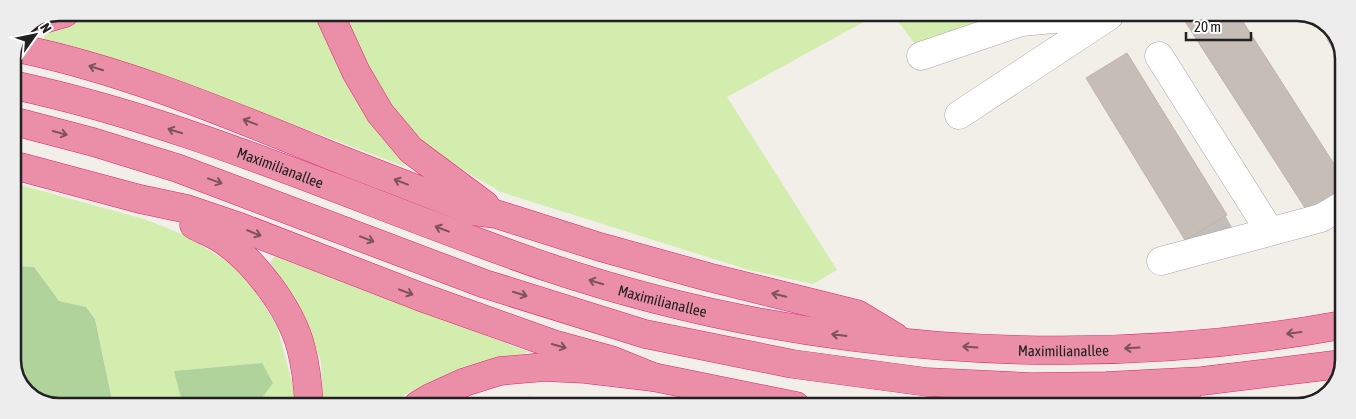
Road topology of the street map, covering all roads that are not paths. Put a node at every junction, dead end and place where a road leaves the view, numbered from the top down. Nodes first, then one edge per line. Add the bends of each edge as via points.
1 (332, 21) edge
2 (1032, 21) edge
3 (1101, 21) edge
4 (23, 49) edge
5 (921, 56) dead end
6 (1159, 56) dead end
7 (21, 87) edge
8 (959, 115) dead end
9 (21, 123) edge
10 (21, 167) edge
11 (140, 199) junction
12 (1335, 210) edge
13 (496, 214) junction
14 (1269, 230) junction
15 (1161, 261) dead end
16 (1335, 326) edge
17 (905, 343) junction
18 (1334, 365) edge
19 (653, 376) junction
20 (1202, 381) junction
21 (309, 398) edge
22 (430, 398) edge
23 (758, 398) edge
24 (1173, 398) edge

1 - 13 highway via 380,113 411,150
2 - 5 lane
3 - 8 lane
13 -> 4 highway via 472,211 145,82
6 - 14 lane
17 -> 7 highway, Maximilianallee via 804,331 645,297 464,238 252,156 98,107
9 -> 20 highway via 178,168 485,284 644,334 793,364 927,382 1106,386
10 - 11 highway
11 -> 19 highway via 187,209 431,301
11 - 21 highway via 218,237 256,268 283,306 301,346
12 - 14 lane via 1321,218
17 -> 13 highway via 857,314 708,277
14 - 15 lane
16 -> 17 highway, Maximilianallee via 1288,334 1114,349 1061,351
18 - 20 highway
19 - 22 highway via 544,367 500,372 465,382
19 - 23 highway
20 - 24 highway

